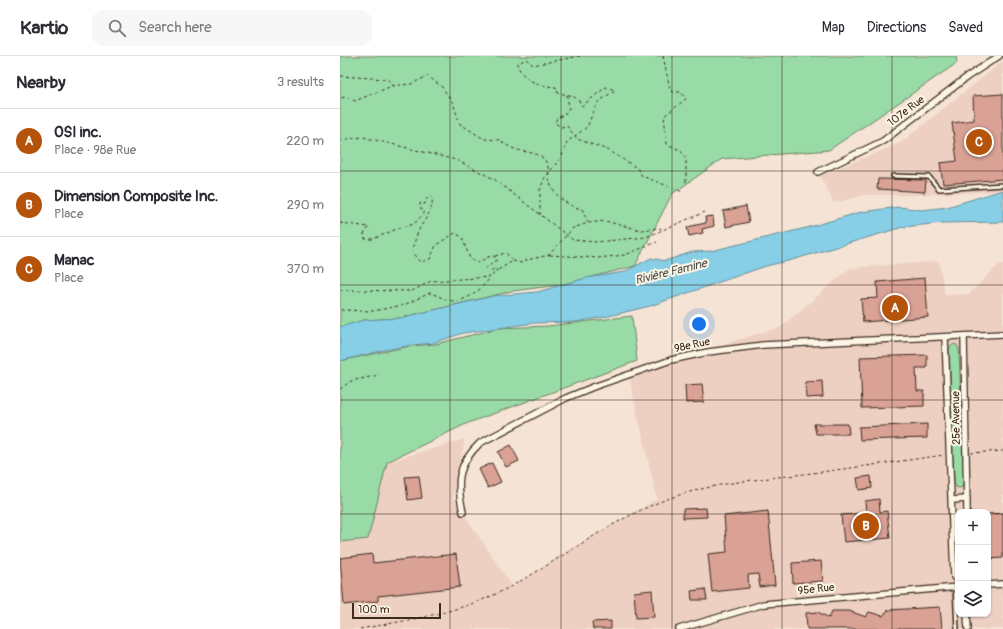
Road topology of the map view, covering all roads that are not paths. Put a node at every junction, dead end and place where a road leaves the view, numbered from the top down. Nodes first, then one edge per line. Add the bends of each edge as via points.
1 (999, 56) edge
2 (818, 172) dead end
3 (893, 176) dead end
4 (1003, 185) edge
5 (1003, 334) edge
6 (964, 336) junction
7 (945, 337) junction
8 (967, 499) junction
9 (952, 500) junction
10 (968, 509) edge
11 (462, 512) dead end
12 (955, 578) edge
13 (1003, 584) edge
14 (991, 585) edge
15 (955, 588) edge
16 (957, 617) edge
17 (967, 617) edge
18 (680, 629) edge
19 (957, 629) edge
20 (968, 629) edge

1 - 2 street, 107e Rue via 883,141
3 - 4 lane via 929,177 939,189
5 - 6 street, 98e Rue
6 - 7 street, 98e Rue
6 - 8 street, 25e Avenue
7 - 9 street, 25e Avenue
7 - 11 street, 98e Rue via 731,348 671,360 628,373 566,398 480,443 463,463 460,474 458,487
8 - 9 street
8 - 10 street, 25e Avenue
9 - 12 street, 25e Avenue
13 - 14 street
15 - 18 street, 95e Rue via 764,604
16 - 19 lane
17 - 20 street

